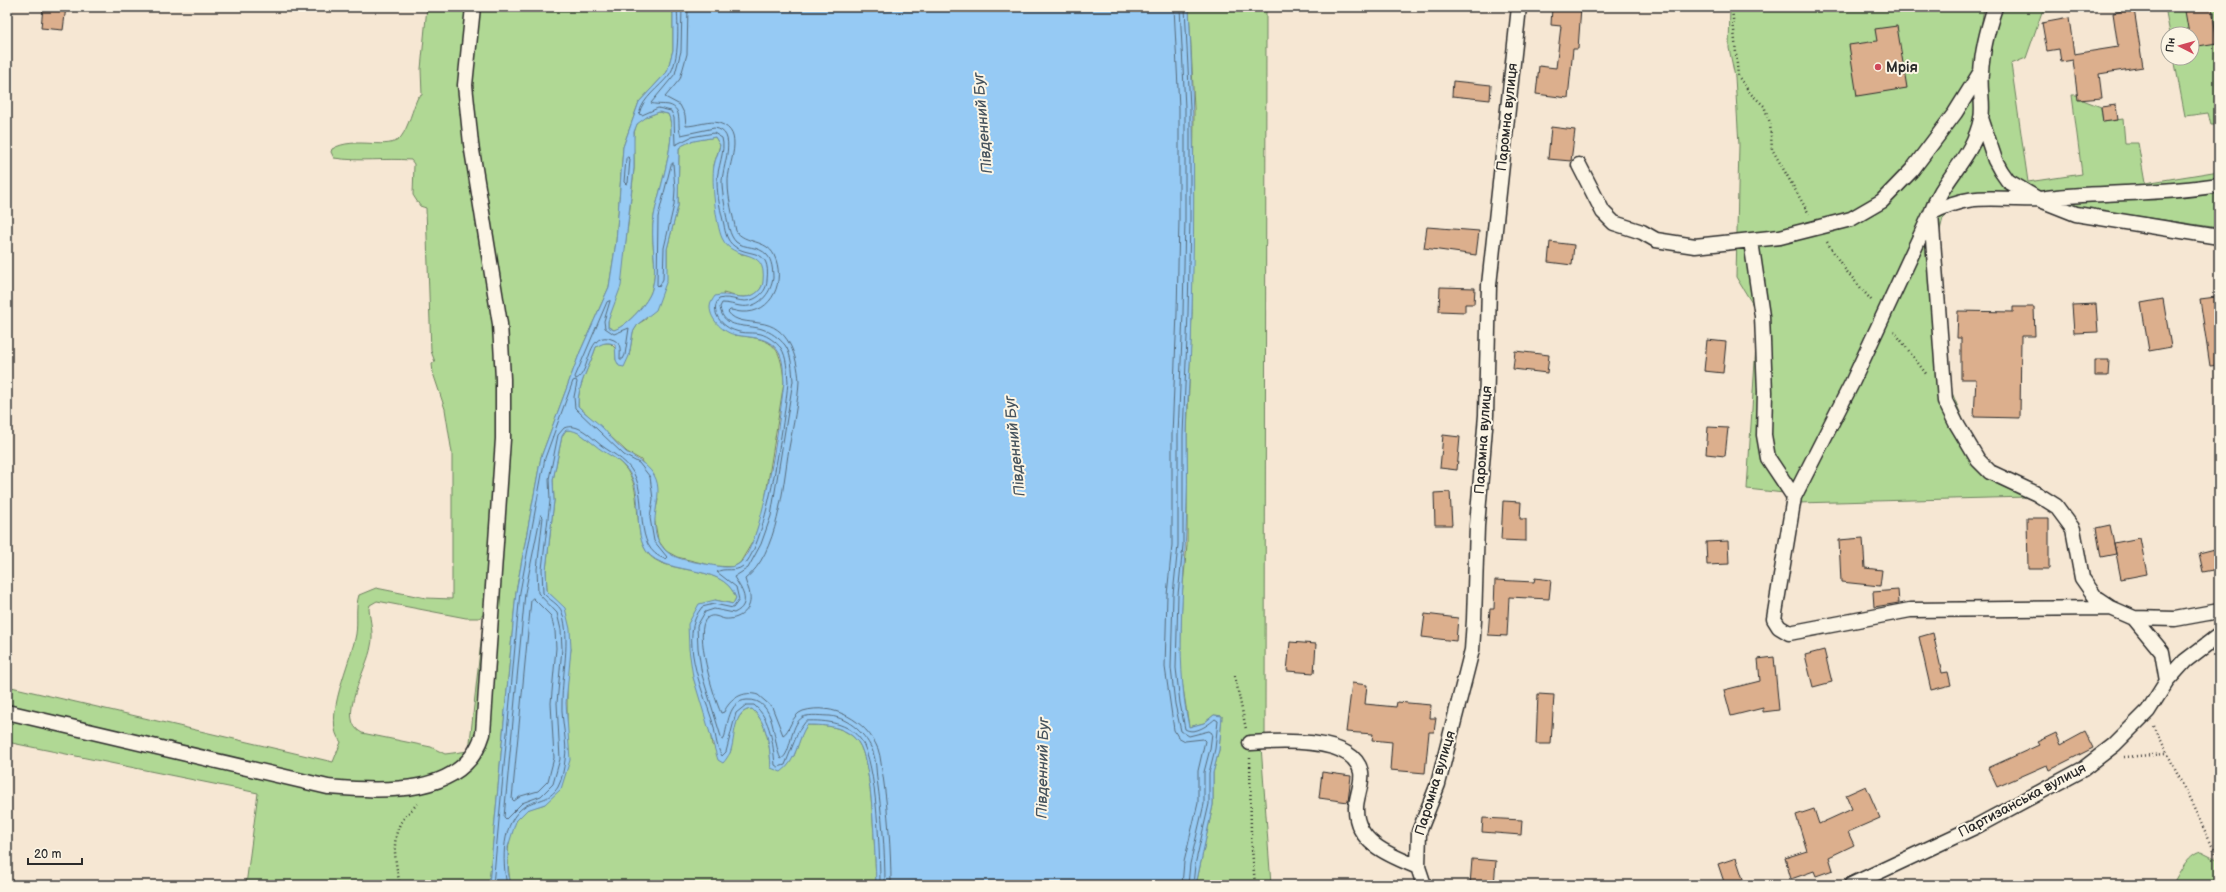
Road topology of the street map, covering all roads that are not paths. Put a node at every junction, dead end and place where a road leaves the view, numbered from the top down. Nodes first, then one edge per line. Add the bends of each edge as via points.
1 (473, 7) edge
2 (1519, 7) edge
3 (1995, 7) edge
4 (1980, 72) junction
5 (1981, 118) junction
6 (1578, 165) dead end
7 (2219, 185) edge
8 (2038, 199) junction
9 (1931, 213) junction
10 (2219, 237) edge
11 (1751, 241) junction
12 (1794, 497) junction
13 (2111, 608) junction
14 (2219, 611) edge
15 (2134, 618) junction
16 (2219, 635) edge
17 (2167, 681) junction
18 (7, 712) edge
19 (1250, 743) road end
20 (1418, 867) junction
21 (1424, 885) edge
22 (1851, 885) edge

1 - 18 street via 465,85 471,144 500,324 503,439 482,734 476,751 462,767 437,781 404,788 361,790 328,787
2 - 20 street, Паромна вулиця via 1489,285 1486,415 1477,526 1472,650 1438,784 1419,832
3 - 4 street
4 - 5 street
4 - 11 street via 1955,113 1916,164 1882,201 1851,219 1780,237
5 - 8 street via 1995,160 2008,181
5 - 9 street via 1972,146 1937,197
6 - 11 street via 1603,212 1614,222 1656,240 1695,246
7 - 8 street via 2149,193
8 - 9 street via 1960,200
8 - 10 street via 2076,214
9 - 12 street via 1852,383
9 - 13 street via 1945,401 1950,412 1978,460 1990,472 2056,506 2073,529 2082,578 2096,598
11 - 12 street via 1762,316 1766,392 1764,435 1768,458
12 - 13 street via 1774,619 1778,627 1789,633 1910,610
13 - 15 street
14 - 15 street via 2175,619
15 - 17 street via 2162,652
16 - 17 street, Партизанська вулиця via 2185,661
17 - 22 street, Партизанська вулиця via 2148,711 2106,753 2083,769 1977,826
19 - 20 street via 1283,741 1326,746 1352,758 1361,773 1356,808 1357,822 1363,833 1382,850
20 - 21 street, Паромна вулиця

